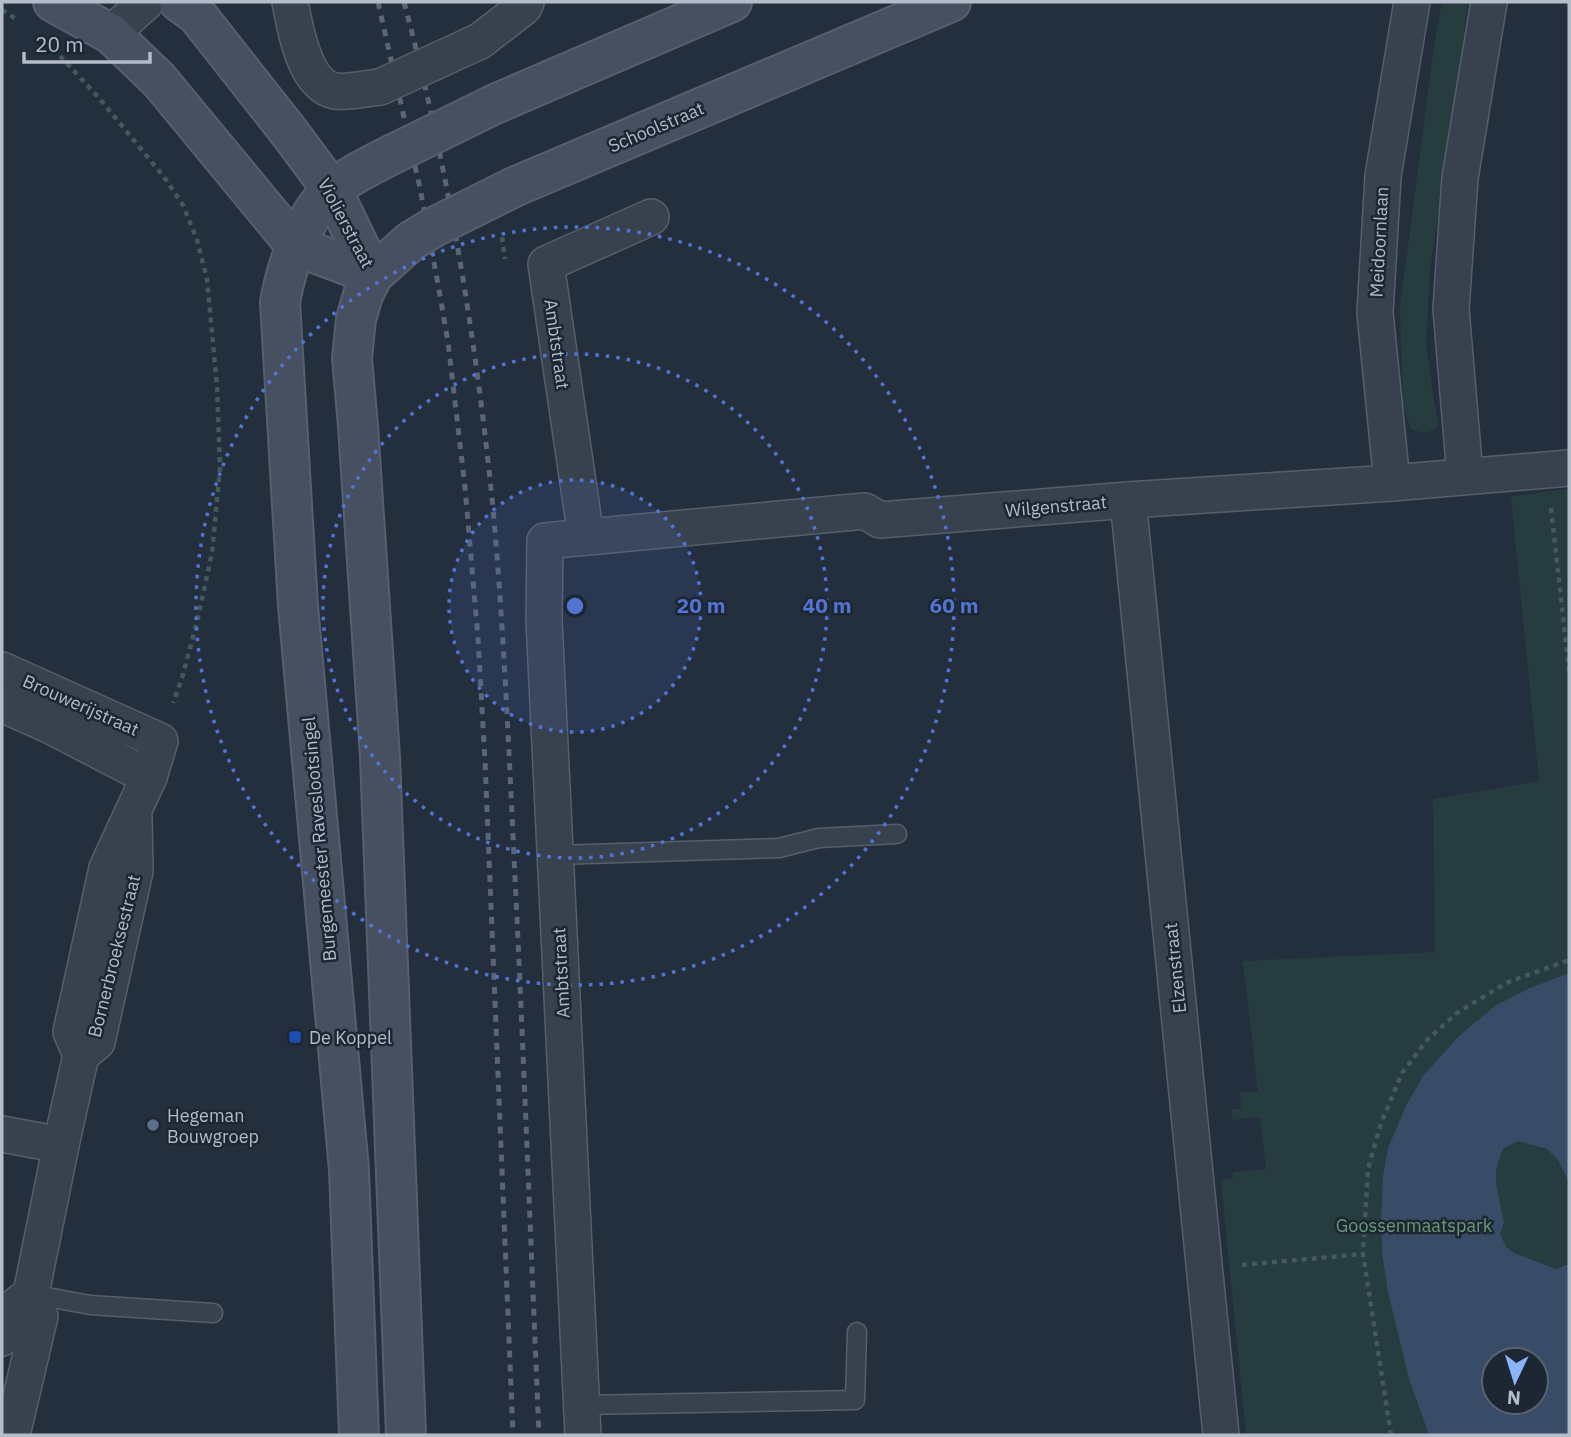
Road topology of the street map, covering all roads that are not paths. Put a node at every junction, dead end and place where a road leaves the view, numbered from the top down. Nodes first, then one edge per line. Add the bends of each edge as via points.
1 (53, 2) edge
2 (146, 2) edge
3 (179, 2) edge
4 (290, 2) edge
5 (526, 2) edge
6 (732, 2) edge
7 (951, 2) edge
8 (1412, 2) edge
9 (1489, 2) edge
10 (111, 34) junction
11 (332, 190) junction
12 (651, 217) dead end
13 (296, 246) junction
14 (373, 275) junction
15 (1558, 469) edge
16 (1465, 476) junction
17 (1392, 483) junction
18 (1128, 500) junction
19 (586, 537) junction
20 (545, 541) joint
21 (2, 670) edge
22 (2, 704) edge
23 (160, 741) joint
24 (149, 777) junction
25 (897, 834) dead end
26 (556, 855) junction
27 (2, 1134) edge
28 (61, 1145) junction
29 (31, 1294) junction
30 (213, 1313) dead end
31 (857, 1332) dead end
32 (2, 1338) edge
33 (582, 1420) edge
34 (12, 1435) edge
35 (359, 1435) edge
36 (406, 1435) edge
37 (1222, 1435) edge

1 - 10 main road, Violierstraat
2 - 10 street
3 - 11 main road, Violierstraat via 197,15
4 - 5 street, bridge via 305,61 320,84 336,91 380,86 480,41
6 - 11 main road, bridge via 495,104 371,165
7 - 14 main road, Schoolstraat, bridge via 514,187 434,227
8 - 17 street, Meidoornlaan via 1383,176 1375,313
9 - 16 street via 1460,178 1451,309
10 - 13 main road, Violierstraat via 159,80
11 - 13 main road via 311,215
11 - 14 main road, Violierstraat
12 - 19 street, Ambtstraat via 546,264
13 - 14 main road, Violierstraat
13 - 35 main road, Burgemeester Raveslootsingel via 280,302 298,606 349,1170
14 - 36 main road via 356,319 352,358 380,757
15 - 16 street, Wilgenstraat
16 - 17 street, Wilgenstraat
17 - 18 street, Wilgenstraat
18 - 19 street, Wilgenstraat via 880,520 865,511
18 - 37 street, Elzenstraat
19 - 20 street, Wilgenstraat
20 - 26 street, Ambtstraat via 544,620
21 - 23 street, Brouwerijstraat
22 - 24 street, Brouwerijstraat
23 - 24 street, Bornerbroeksestraat
24 - 28 street, Bornerbroeksestraat via 107,868 71,1032 81,1055
25 - 26 lane via 819,838 779,848
26 - 33 street, Ambtstraat
27 - 28 street
28 - 29 street, Bornerbroeksestraat
29 - 30 lane via 90,1306
29 - 32 street via 8,1312
29 - 34 street, Bornerbroeksestraat via 40,1316
31 - 33 lane, Ambtstraat via 855,1401

